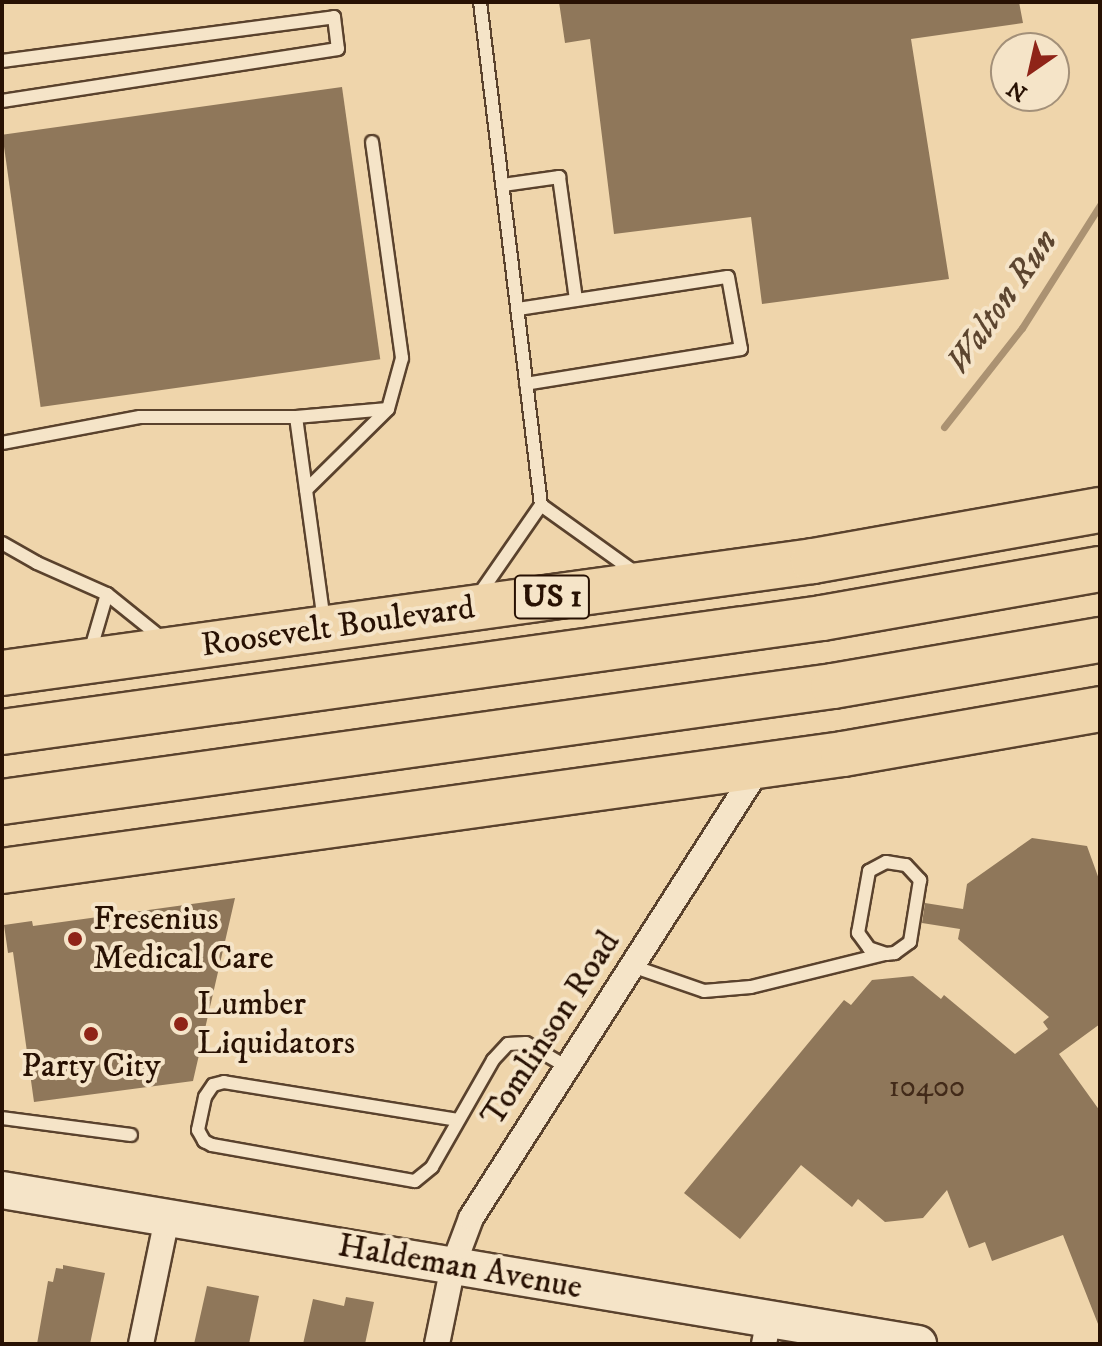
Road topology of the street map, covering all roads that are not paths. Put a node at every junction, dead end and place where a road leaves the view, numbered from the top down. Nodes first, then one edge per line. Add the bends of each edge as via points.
1 (480, 2) edge
2 (2, 61) edge
3 (2, 101) edge
4 (372, 142) dead end
5 (503, 185) junction
6 (576, 300) junction
7 (518, 309) junction
8 (526, 384) junction
9 (388, 409) junction
10 (296, 417) junction
11 (2, 443) edge
12 (306, 490) junction
13 (541, 505) junction
14 (1100, 510) edge
15 (2, 543) edge
16 (1100, 569) edge
17 (650, 584) junction
18 (107, 594) junction
19 (469, 609) junction
20 (325, 629) junction
21 (1100, 640) edge
22 (175, 649) junction
23 (88, 662) junction
24 (2, 673) edge
25 (2, 699) edge
26 (1100, 709) edge
27 (136, 713) junction
28 (2, 732) edge
29 (760, 766) junction
30 (2, 802) edge
31 (2, 871) edge
32 (884, 954) junction
33 (632, 966) junction
34 (567, 1067) junction
35 (2, 1118) edge
36 (458, 1120) junction
37 (131, 1135) dead end
38 (2, 1190) edge
39 (167, 1218) junction
40 (453, 1266) junction
41 (766, 1332) edge
42 (141, 1344) edge
43 (437, 1344) edge
44 (918, 1344) edge

1 - 5 lane
2 - 3 lane via 334,17 338,49
4 - 9 lane via 402,358
5 - 6 lane via 559,177
5 - 7 lane
6 - 7 lane
6 - 8 lane via 728,277 741,349
7 - 8 lane
8 - 13 lane
9 - 10 lane
9 - 12 lane
10 - 11 lane via 140,417
10 - 12 lane
12 - 20 lane
13 - 17 lane
13 - 19 lane
14 - 17 highway, Roosevelt Boulevard / US 1
15 - 18 lane
16 - 27 highway, Roosevelt Boulevard / US 1 via 822,618
17 - 19 highway, Roosevelt Boulevard / US 1
18 - 22 lane
18 - 23 lane
19 - 20 highway, Roosevelt Boulevard / US 1
20 - 22 highway, Roosevelt Boulevard / US 1
21 - 30 highway via 820,688
22 - 23 highway, Roosevelt Boulevard / US 1
23 - 24 highway, Roosevelt Boulevard / US 1
25 - 27 highway
26 - 29 highway
27 - 28 highway, Roosevelt Boulevard / US 1
29 - 31 highway
29 - 33 street, Tomlinson Road
32 - 32 lane via 910,942 920,880 897,862 869,871 858,933 869,948
32 - 33 lane via 751,987 704,991
33 - 34 street, Tomlinson Road
34 - 36 lane via 526,1043 508,1044
34 - 40 street, Tomlinson Road via 471,1218
35 - 37 lane
36 - 36 lane via 224,1082 213,1085 205,1097 198,1130 212,1145 415,1181 432,1167
38 - 39 main road, Haldeman Avenue
39 - 40 main road, Haldeman Avenue
39 - 42 street
40 - 41 main road, Haldeman Avenue
40 - 43 street, Tomlinson Road
41 - 44 main road, Haldeman Avenue

